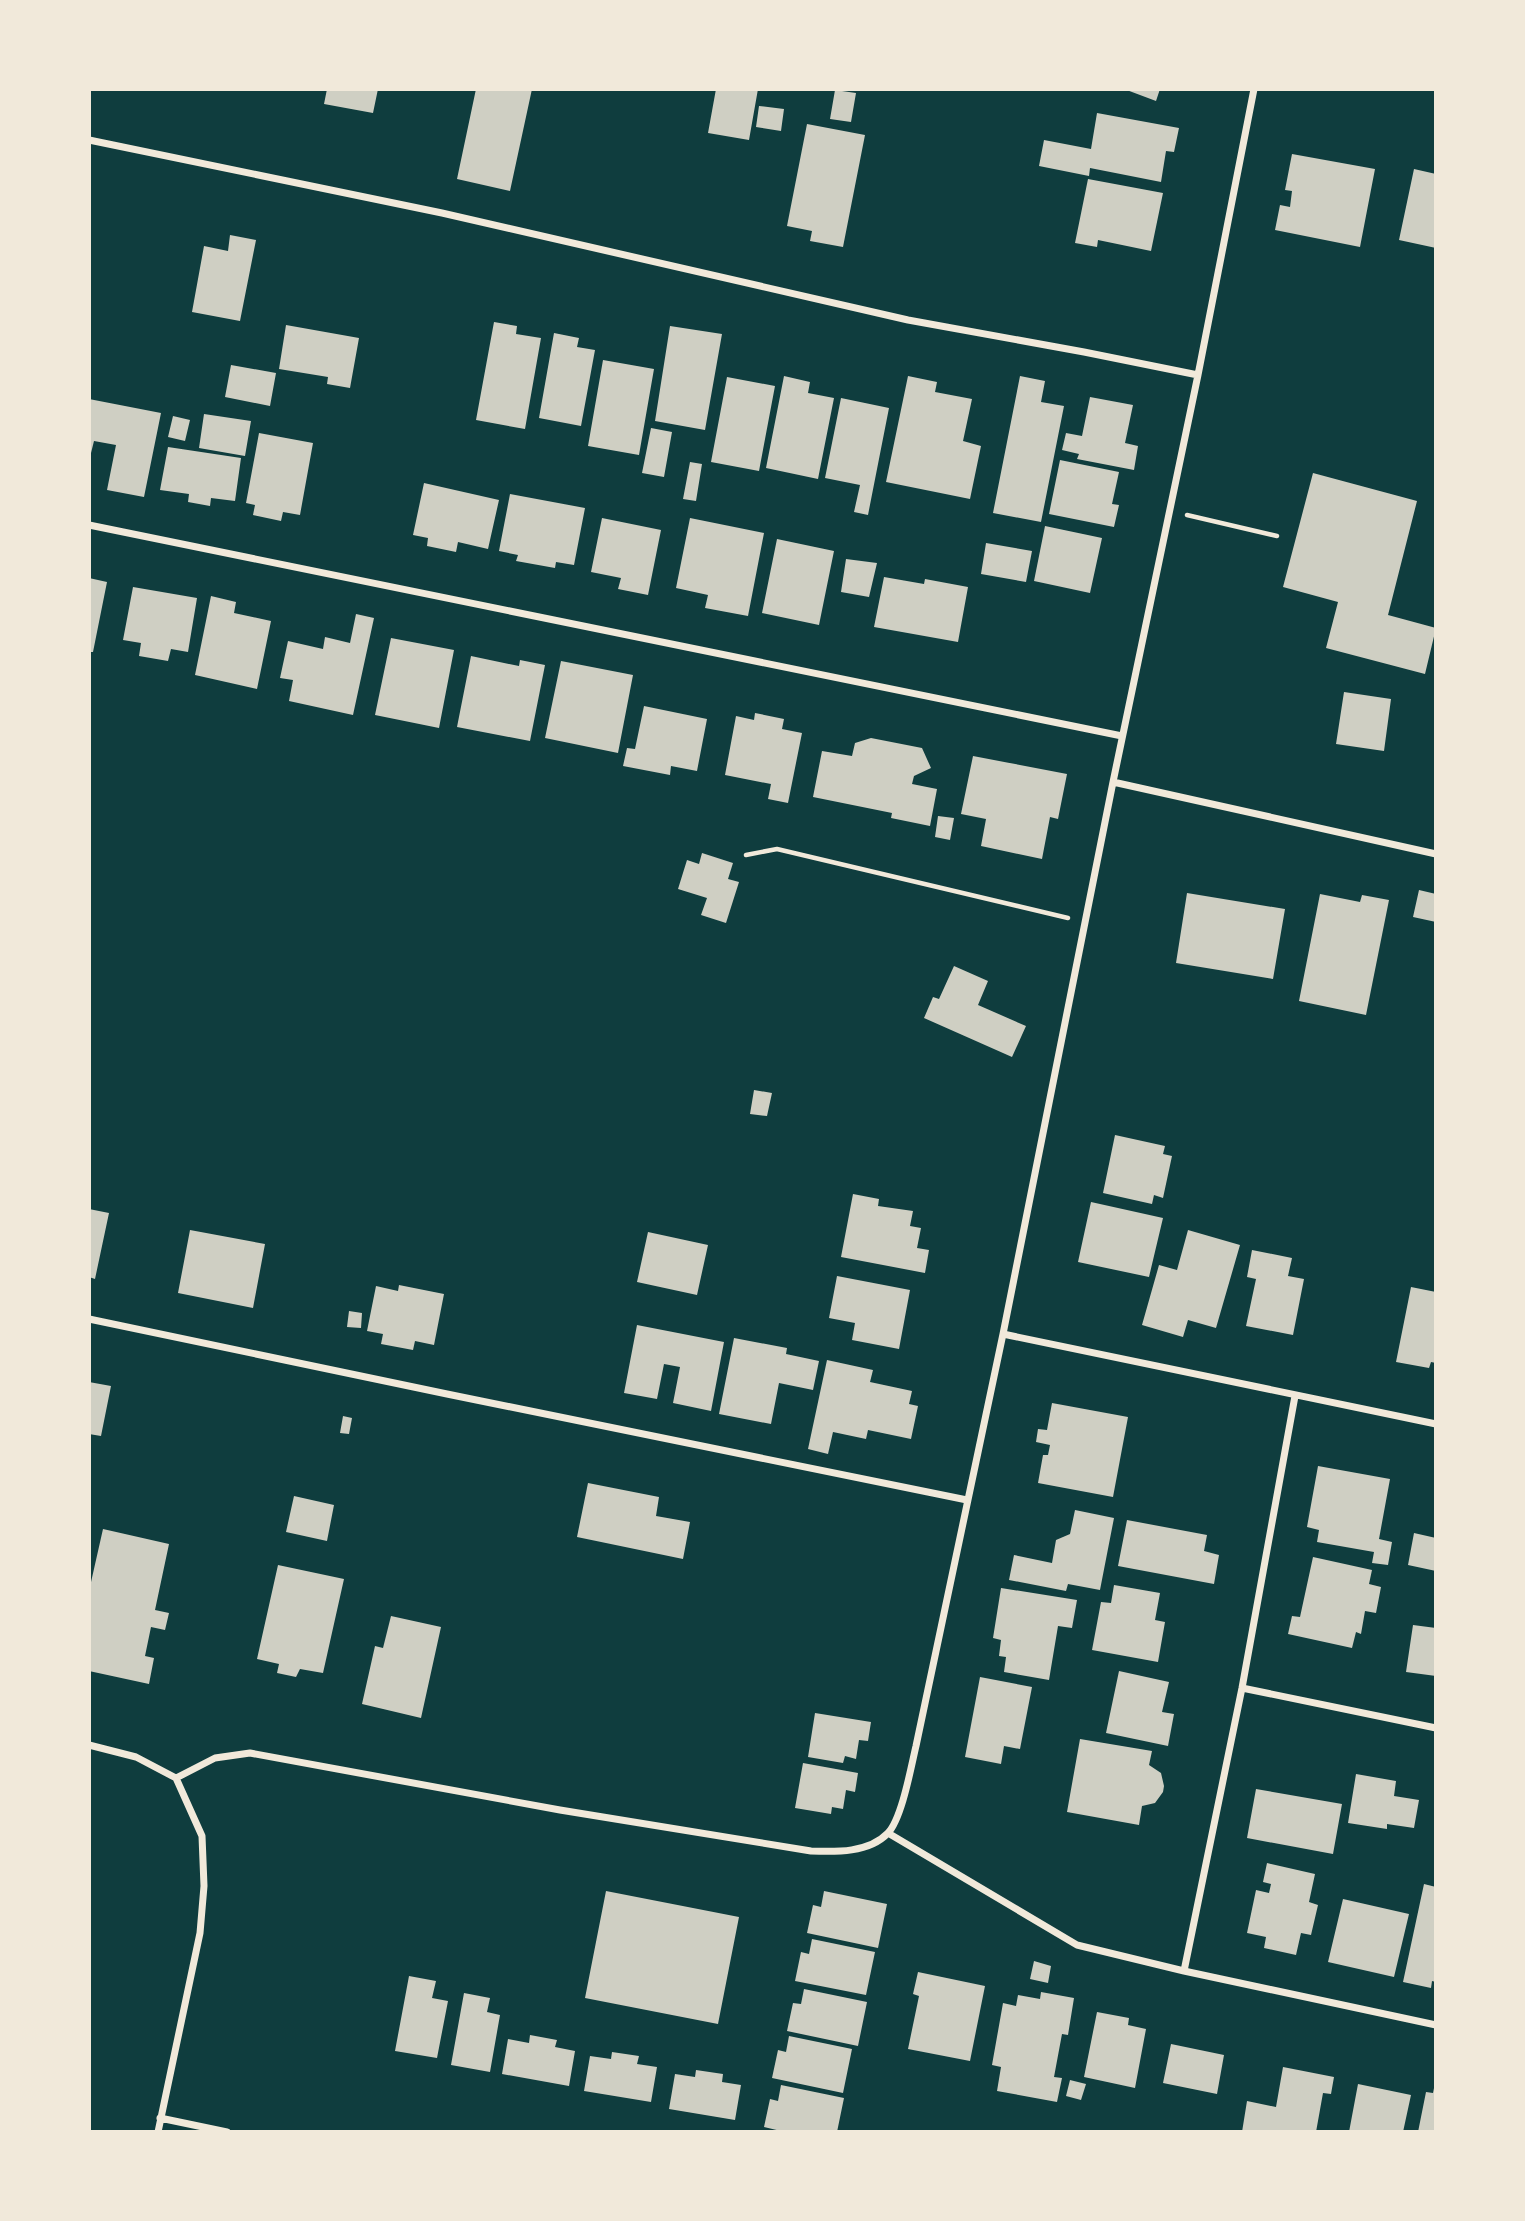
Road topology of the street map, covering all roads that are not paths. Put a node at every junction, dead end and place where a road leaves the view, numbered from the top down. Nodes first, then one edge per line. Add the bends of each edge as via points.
1 (1254, 89) edge
2 (89, 140) edge
3 (1198, 375) junction
4 (89, 525) edge
5 (1122, 736) junction
6 (1113, 782) junction
7 (1436, 854) edge
8 (89, 1318) edge
9 (1003, 1334) junction
10 (1295, 1396) junction
11 (1436, 1424) edge
12 (967, 1500) junction
13 (1242, 1688) junction
14 (1436, 1728) edge
15 (89, 1745) edge
16 (176, 1778) junction
17 (888, 1833) junction
18 (1184, 1970) junction
19 (1436, 2025) edge
20 (160, 2118) junction
21 (158, 2132) edge
22 (227, 2132) edge

1 - 3 street
2 - 3 street via 442,213 908,320
3 - 5 street
4 - 5 street
5 - 6 street
6 - 7 street
6 - 9 street
8 - 12 street
9 - 10 street
9 - 12 street
10 - 11 street
10 - 13 street
12 - 17 street via 902,1806
13 - 14 street
13 - 18 street
15 - 16 street via 136,1757
16 - 17 street via 215,1758 250,1754 811,1851 857,1850
16 - 20 street via 202,1836 204,1886 200,1933
17 - 18 street via 1077,1945
18 - 19 street
20 - 21 street
20 - 22 street

